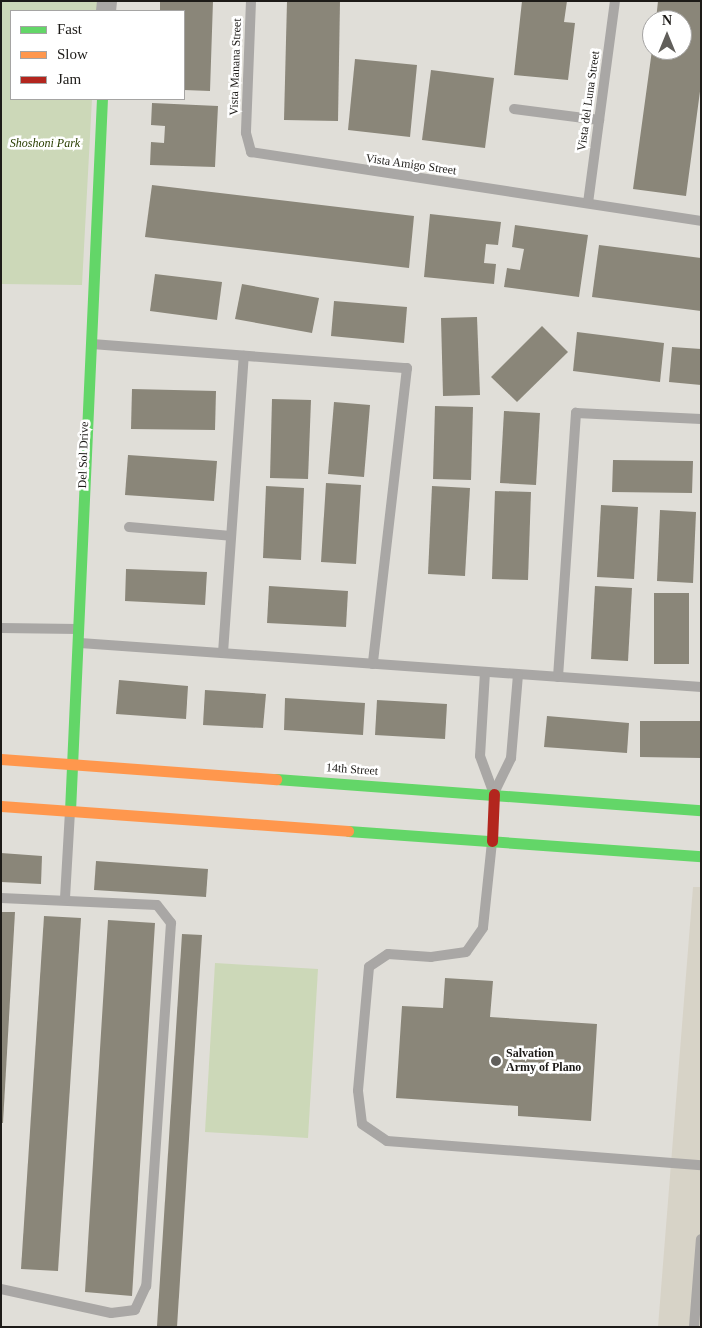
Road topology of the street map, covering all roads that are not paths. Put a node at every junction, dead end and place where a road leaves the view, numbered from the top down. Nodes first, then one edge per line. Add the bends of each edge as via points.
1 (251, 1) edge
2 (615, 1) edge
3 (102, 100) edge
4 (514, 109) dead end
5 (599, 120) junction
6 (246, 134) joint
7 (588, 204) junction
8 (701, 221) edge
9 (89, 344) junction
10 (244, 356) junction
11 (701, 419) edge
12 (129, 528) dead end
13 (231, 536) junction
14 (1, 628) edge
15 (80, 629) junction
16 (80, 643) junction
17 (223, 653) junction
18 (373, 664) junction
19 (485, 672) junction
20 (518, 675) junction
21 (558, 677) junction
22 (701, 687) edge
23 (1, 759) edge
24 (74, 764) junction
25 (494, 794) junction
26 (1, 806) edge
27 (701, 810) edge
28 (70, 811) junction
29 (492, 841) junction
30 (701, 856) edge
31 (1, 898) edge
32 (65, 898) junction
33 (701, 1164) edge
34 (701, 1239) edge
35 (1, 1289) edge
36 (694, 1327) edge

1 - 6 lane, Vista Manana Street
2 - 5 lane, Vista del Luna Street
3 - 9 main road, Del Sol Drive
4 - 5 lane
5 - 7 lane, Vista del Luna Street
6 - 7 lane, Vista Amigo Street via 251,152 260,156
7 - 8 lane
9 - 10 lane
9 - 15 main road, Del Sol Drive
10 - 13 lane
10 - 18 lane via 407,368
11 - 21 lane via 576,413
12 - 13 lane
13 - 17 lane
14 - 15 lane
15 - 16 main road, Del Sol Drive
16 - 17 lane
16 - 24 main road, Del Sol Drive
17 - 18 lane
18 - 19 lane
19 - 20 lane
19 - 25 lane via 480,756
20 - 21 lane
20 - 25 lane via 511,758
21 - 22 lane
23 - 24 main road, 14th Street
24 - 25 main road, 14th Street
24 - 28 main road, Del Sol Drive
25 - 27 main road, 14th Street
25 - 29 main road
26 - 28 main road
28 - 29 main road
28 - 32 lane
29 - 30 main road
29 - 33 lane via 483,928 466,952 388,954 369,967 358,1091 362,1124 388,1141
31 - 32 lane
32 - 35 lane via 157,904 171,922 146,1286 134,1310 111,1312
34 - 36 lane

